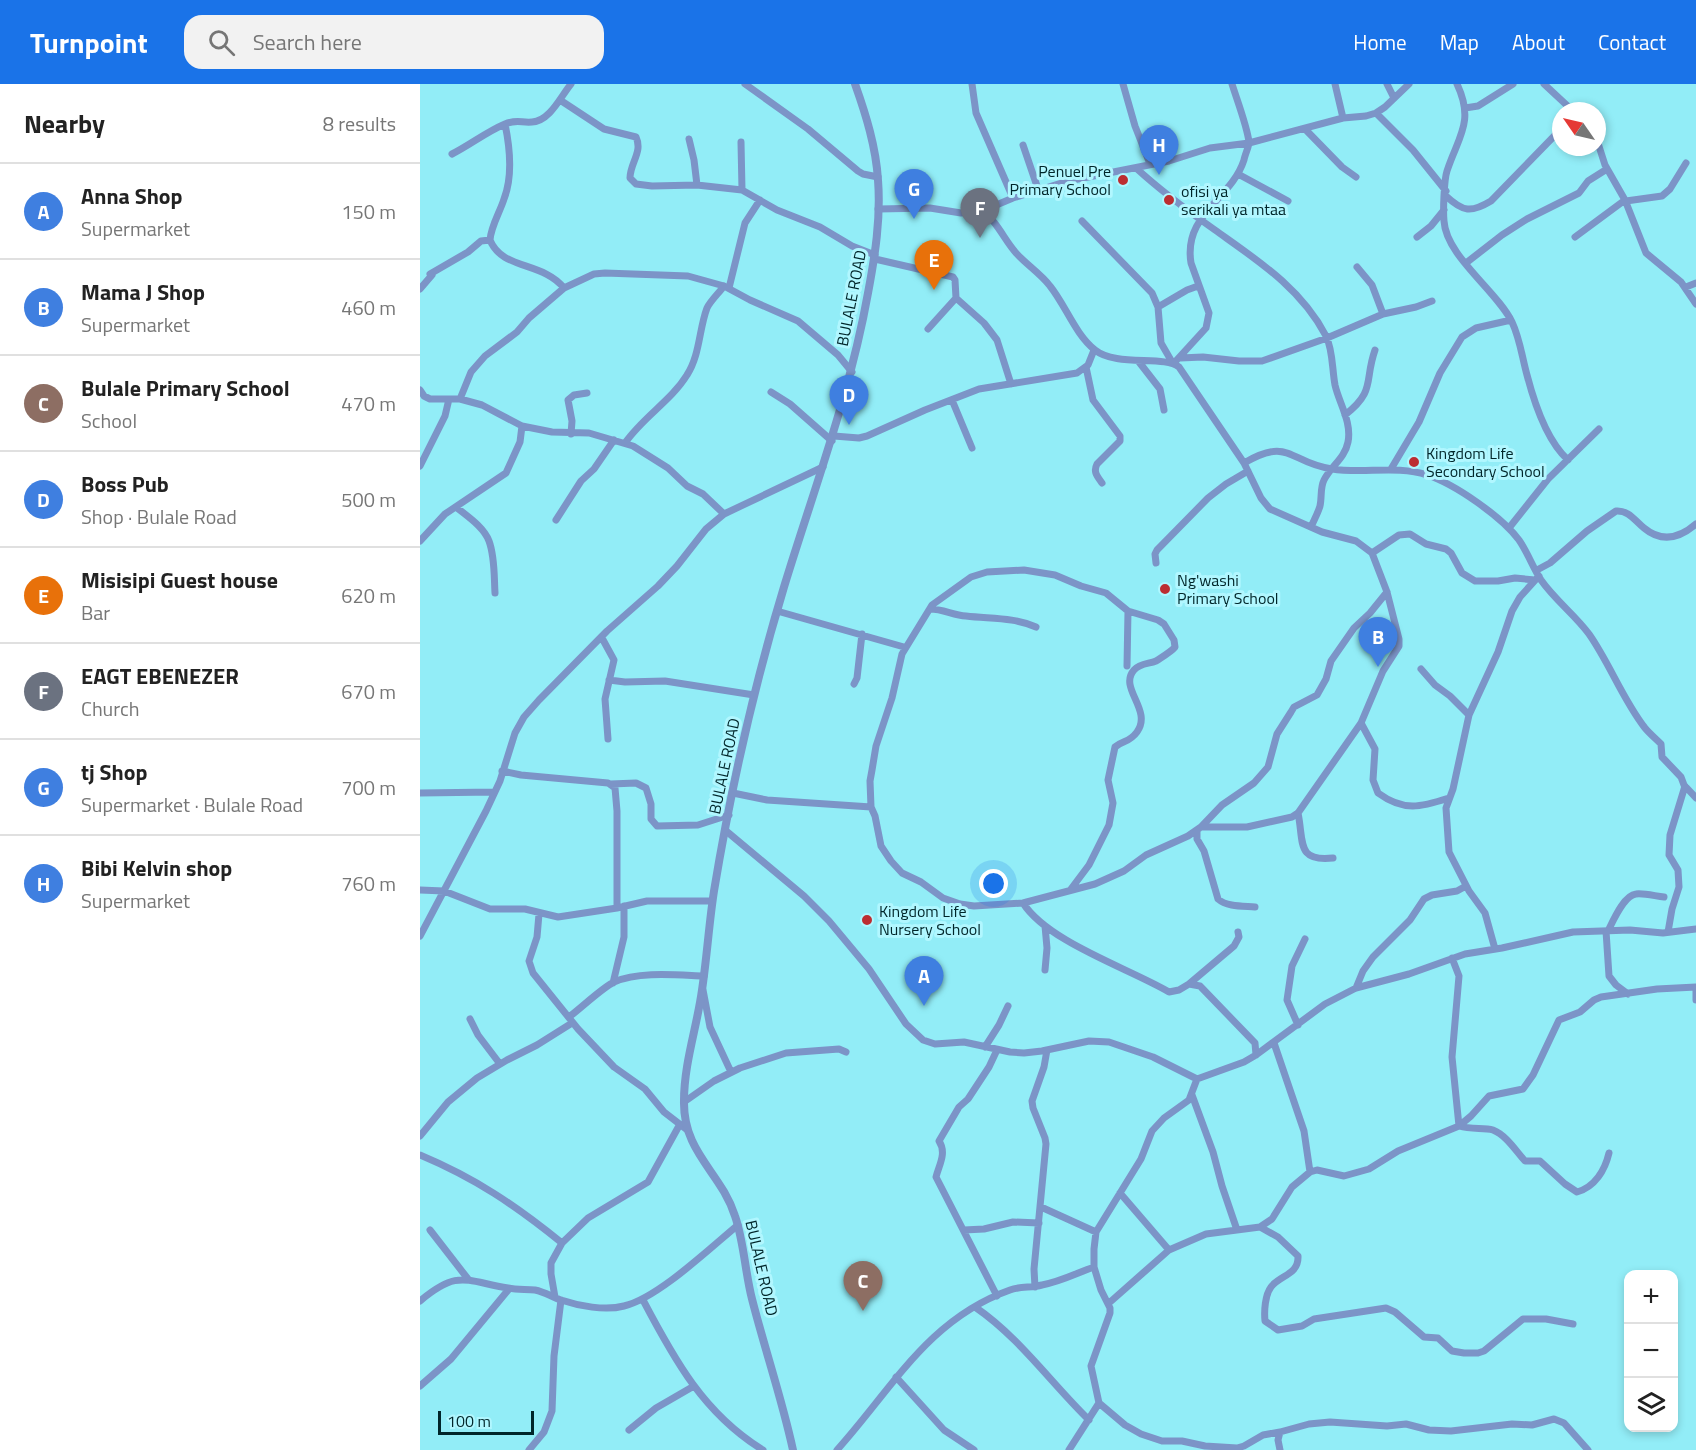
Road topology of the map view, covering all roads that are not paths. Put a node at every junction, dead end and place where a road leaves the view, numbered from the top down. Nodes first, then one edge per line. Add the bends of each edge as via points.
1 (571, 84) edge
2 (745, 84) edge
3 (855, 84) edge
4 (972, 84) edge
5 (1122, 84) edge
6 (1232, 84) edge
7 (1335, 84) edge
8 (1387, 84) edge
9 (1409, 84) edge
10 (1457, 84) edge
11 (1513, 84) edge
12 (1544, 84) edge
13 (1394, 98) junction
14 (560, 100) junction
15 (1563, 102) edge
16 (1465, 108) junction
17 (1376, 113) junction
18 (1343, 118) junction
19 (505, 124) junction
20 (1305, 129) junction
21 (1552, 138) edge
22 (689, 139) dead end
23 (741, 142) dead end
24 (1249, 143) junction
25 (1023, 146) dead end
26 (452, 154) dead end
27 (1603, 156) edge
28 (1150, 164) junction
29 (1686, 164) dead end
30 (1136, 168) junction
31 (1607, 169) junction
32 (1238, 174) junction
33 (878, 177) junction
34 (1356, 177) dead end
35 (697, 185) junction
36 (1038, 189) junction
37 (742, 190) junction
38 (1446, 194) junction
39 (1013, 198) junction
40 (760, 200) junction
41 (1288, 201) dead end
42 (1626, 201) junction
43 (878, 209) junction
44 (1444, 210) junction
45 (982, 211) junction
46 (1200, 218) junction
47 (1082, 221) dead end
48 (1417, 237) dead end
49 (1575, 237) dead end
50 (490, 240) junction
51 (875, 257) junction
52 (1466, 263) junction
53 (1357, 267) dead end
54 (1696, 284) edge
55 (1198, 286) junction
56 (727, 287) junction
57 (1686, 287) junction
58 (564, 288) junction
59 (420, 289) edge
60 (956, 298) junction
61 (1432, 301) dead end
62 (1696, 304) edge
63 (1158, 307) junction
64 (1383, 314) junction
65 (1510, 320) junction
66 (928, 329) dead end
67 (1327, 338) junction
68 (1094, 350) junction
69 (1375, 350) dead end
70 (1175, 361) junction
71 (1139, 362) junction
72 (1086, 367) junction
73 (852, 372) junction
74 (1011, 384) junction
75 (420, 390) edge
76 (771, 392) dead end
77 (587, 393) dead end
78 (449, 399) junction
79 (460, 399) junction
80 (952, 400) junction
81 (1164, 410) dead end
82 (1345, 415) junction
83 (522, 426) junction
84 (1599, 429) dead end
85 (571, 434) junction
86 (833, 438) junction
87 (614, 440) junction
88 (625, 443) junction
89 (972, 448) dead end
90 (1568, 460) junction
91 (1244, 463) junction
92 (420, 466) edge
93 (822, 467) junction
94 (1330, 469) junction
95 (1391, 469) junction
96 (1248, 471) junction
97 (1102, 483) dead end
98 (456, 507) junction
99 (724, 514) junction
100 (556, 520) dead end
101 (1696, 524) edge
102 (1311, 527) junction
103 (1509, 528) junction
104 (420, 541) edge
105 (1372, 553) junction
106 (1156, 563) dead end
107 (1537, 575) junction
108 (1387, 592) junction
109 (495, 593) dead end
110 (930, 609) junction
111 (777, 611) junction
112 (1128, 611) junction
113 (1036, 627) dead end
114 (862, 634) junction
115 (602, 638) junction
116 (904, 647) junction
117 (1127, 666) dead end
118 (1421, 669) dead end
119 (609, 680) junction
120 (854, 684) dead end
121 (754, 695) junction
122 (1469, 715) junction
123 (1361, 723) junction
124 (608, 739) dead end
125 (502, 771) junction
126 (611, 784) junction
127 (1685, 786) junction
128 (494, 792) junction
129 (420, 793) edge
130 (733, 793) junction
131 (1449, 798) junction
132 (1696, 798) edge
133 (871, 807) junction
134 (1298, 813) junction
135 (729, 815) junction
136 (1199, 829) junction
137 (725, 830) junction
138 (1190, 835) junction
139 (1197, 839) junction
140 (1333, 858) dead end
141 (1466, 886) junction
142 (1071, 889) junction
143 (420, 890) edge
144 (444, 891) junction
145 (1664, 897) dead end
146 (712, 901) junction
147 (1023, 903) junction
148 (621, 907) junction
149 (1255, 907) dead end
150 (539, 914) junction
151 (1045, 926) junction
152 (1696, 929) edge
153 (1607, 931) junction
154 (1238, 932) dead end
155 (1668, 932) junction
156 (420, 936) edge
157 (1305, 939) dead end
158 (1495, 950) junction
159 (1452, 958) junction
160 (1045, 970) dead end
161 (704, 976) junction
162 (613, 983) junction
163 (1189, 984) junction
164 (1356, 988) junction
165 (1696, 988) edge
166 (702, 989) junction
167 (1629, 994) junction
168 (1696, 1000) edge
169 (1008, 1006) dead end
170 (470, 1019) dead end
171 (571, 1020) junction
172 (1298, 1024) junction
173 (1274, 1043) junction
174 (985, 1047) junction
175 (997, 1050) junction
176 (1047, 1050) junction
177 (846, 1052) dead end
178 (1256, 1055) junction
179 (500, 1064) junction
180 (732, 1072) junction
181 (1197, 1079) junction
182 (1192, 1095) junction
183 (684, 1102) junction
184 (683, 1126) junction
185 (1459, 1126) junction
186 (420, 1136) edge
187 (1610, 1153) dead end
188 (420, 1155) edge
189 (1310, 1172) junction
190 (1120, 1193) junction
191 (1041, 1207) junction
192 (1039, 1223) junction
193 (738, 1225) junction
194 (1260, 1227) junction
195 (430, 1230) dead end
196 (964, 1230) junction
197 (1237, 1230) junction
198 (1096, 1232) junction
199 (561, 1243) junction
200 (1169, 1250) junction
201 (1094, 1267) junction
202 (468, 1279) junction
203 (1035, 1287) junction
204 (509, 1289) junction
205 (998, 1296) junction
206 (558, 1298) junction
207 (643, 1300) junction
208 (420, 1301) edge
209 (1109, 1303) junction
210 (975, 1307) junction
211 (1572, 1324) dead end
212 (896, 1377) junction
213 (420, 1386) edge
214 (694, 1386) junction
215 (1099, 1403) junction
216 (1089, 1420) junction
217 (629, 1430) dead end
218 (1280, 1432) junction
219 (969, 1449) edge
220 (529, 1450) edge
221 (764, 1450) edge
222 (793, 1450) edge
223 (837, 1450) edge
224 (1069, 1450) edge
225 (1280, 1450) edge
226 (1588, 1450) edge

1 - 14 street
2 - 33 street via 858,171
3 - 33 street, BULALE ROAD via 871,136
4 - 39 street via 976,113
5 - 28 street
6 - 24 street
7 - 18 street
8 - 13 street
9 - 13 street
10 - 16 street
11 - 16 street via 1478,106
12 - 15 street
13 - 17 street
14 - 19 street via 543,118
14 - 35 street via 604,129 636,137 639,148 630,172 636,184
16 - 38 street via 1460,141 1446,175
17 - 18 street
17 - 38 street via 1413,150
18 - 20 street
19 - 26 street
19 - 50 street via 509,180
20 - 24 street
20 - 34 street
21 - 38 street via 1482,206 1460,208
22 - 35 street
23 - 37 street
24 - 28 street via 1210,148
24 - 32 street
25 - 36 street
27 - 31 street
28 - 30 street
29 - 42 street via 1662,196
30 - 36 street
30 - 46 street
31 - 42 street
31 - 52 street via 1588,181 1579,193 1515,226
32 - 41 street
32 - 46 street
33 - 43 street, BULALE ROAD
35 - 37 street
36 - 39 street
37 - 40 street
38 - 44 street
39 - 45 street
40 - 51 street
40 - 56 street via 745,223
42 - 49 street
42 - 57 street via 1646,253
43 - 45 street
43 - 51 street, BULALE ROAD
44 - 48 street
44 - 52 street via 1445,231
45 - 68 street via 1014,251 1050,285
46 - 55 street via 1190,255
46 - 67 street via 1270,270 1307,307
47 - 63 street via 1152,293
50 - 58 street via 496,252 550,275
50 - 59 street via 481,241 431,274
51 - 60 street via 953,277
51 - 73 street, BULALE ROAD
52 - 65 street
53 - 64 street via 1372,285
54 - 57 street
55 - 63 street
55 - 70 street via 1209,321
56 - 58 street via 688,276 605,273
56 - 73 street via 798,321
56 - 88 street via 707,309 688,374
57 - 62 street
58 - 79 street via 477,363
60 - 66 street
60 - 74 street via 984,322 997,340
61 - 64 street
63 - 70 street via 1161,343
64 - 67 street
65 - 90 street via 1550,437
65 - 95 street via 1476,328 1462,338
67 - 70 street via 1262,361 1203,357
67 - 82 street
68 - 71 street via 1103,356
68 - 72 street
69 - 82 street via 1363,398
70 - 71 street
70 - 91 street
71 - 81 street via 1160,389
72 - 74 street via 1077,373
72 - 97 street via 1093,400 1120,436 1120,441 1095,468
73 - 86 street, BULALE ROAD
74 - 80 street via 988,386
75 - 78 street via 430,399
76 - 86 street
77 - 85 street via 568,400
78 - 79 street
78 - 92 street via 445,416
79 - 83 street via 482,405
80 - 86 street via 867,436
80 - 89 street
82 - 94 street via 1349,431 1347,448
83 - 85 street
83 - 98 street via 520,442 506,473
84 - 90 street
85 - 87 street
86 - 93 street, BULALE ROAD
87 - 88 street
87 - 100 street
88 - 99 street via 651,456
90 - 103 street
91 - 94 street via 1259,453 1278,450
91 - 96 street
93 - 99 street
93 - 111 street, BULALE ROAD
94 - 95 street
94 - 102 street
95 - 103 street via 1442,481
96 - 102 street via 1270,509
96 - 106 street via 1208,498 1157,550
98 - 104 street
98 - 109 street via 489,541
99 - 115 street via 706,529 658,586
101 - 107 street via 1683,535 1668,537 1653,534 1629,514 1616,511
102 - 105 street via 1356,542
103 - 107 street via 1528,554
105 - 107 street via 1399,536 1410,534 1426,544 1446,549 1462,573 1475,581
105 - 108 street
107 - 122 street via 1512,611
107 - 127 street via 1590,636 1642,724 1661,744 1662,757
108 - 123 street via 1399,646 1383,671
108 - 136 street via 1331,661 1317,694 1294,707 1277,734 1268,767
110 - 112 street via 971,577 1024,570 1055,575 1101,591
110 - 113 street via 1010,618
110 - 116 street
111 - 114 street
111 - 121 street, BULALE ROAD
112 - 117 street
112 - 142 street via 1164,624 1175,647 1154,662 1137,667 1131,675 1142,714 1141,725 1131,740 1115,747 1108,780 1113,802 1109,825 1089,865
114 - 116 street
114 - 120 street
115 - 119 street via 614,660
115 - 125 street via 524,717
116 - 133 street via 876,746 870,781
118 - 122 street
119 - 121 street via 665,681
119 - 124 street via 604,709
121 - 130 street, BULALE ROAD
122 - 131 street
123 - 131 street via 1375,749 1373,780 1378,793 1408,807
123 - 134 street
125 - 126 street
125 - 128 street
126 - 135 street via 636,783 646,788 651,819 657,826 698,825
126 - 148 street via 616,791
127 - 132 street
127 - 155 street via 1670,836 1669,855 1678,872 1679,887
128 - 129 street
128 - 144 street
130 - 133 street via 767,800
130 - 135 street, BULALE ROAD
131 - 141 street via 1449,852
133 - 147 street via 881,846 902,873 960,904
134 - 136 street via 1252,827
134 - 140 street via 1307,855
135 - 137 street, BULALE ROAD
136 - 138 street
136 - 139 street
137 - 146 street, BULALE ROAD
137 - 174 street via 829,921 858,954 913,1032 935,1044 964,1042
138 - 139 street
138 - 142 street via 1146,855 1124,871
139 - 149 street via 1221,902
141 - 158 street via 1485,914
141 - 164 street via 1424,899 1410,920 1373,957
142 - 147 street
143 - 144 street
144 - 150 street via 480,907 525,909
144 - 156 street
145 - 153 street via 1629,897
146 - 148 street via 647,901
146 - 161 street, BULALE ROAD
147 - 151 street
148 - 150 street via 558,917
148 - 162 street via 624,937
150 - 171 street via 530,967
151 - 160 street
151 - 163 street via 1169,992
152 - 155 street
153 - 155 street
153 - 158 street via 1560,933
153 - 167 street via 1609,976
154 - 163 street via 1234,946
157 - 172 street via 1292,966 1287,1000
158 - 159 street
159 - 164 street
159 - 185 street via 1459,976 1452,1060
161 - 162 street via 646,976
161 - 166 street, BULALE ROAD
162 - 171 street
163 - 178 street via 1200,986 1255,1043
164 - 172 street
165 - 167 street
165 - 168 street
166 - 180 street via 710,1027
166 - 183 street, BULALE ROAD
167 - 185 street via 1597,998 1580,1012 1560,1019 1523,1089 1487,1097
169 - 174 street
170 - 179 street
171 - 179 street via 537,1045
171 - 184 street via 614,1067 645,1089 664,1112
172 - 173 street
173 - 178 street
173 - 189 street via 1304,1131
174 - 175 street
175 - 176 street
175 - 196 street via 939,1142 943,1156 937,1180
176 - 181 street via 1089,1041 1109,1042 1153,1057
176 - 191 street via 1032,1101 1046,1144
177 - 180 street via 800,1050
178 - 181 street
179 - 186 street via 461,1090
180 - 183 street
181 - 182 street
182 - 190 street via 1152,1131 1146,1151
182 - 197 street
183 - 184 street, BULALE ROAD
184 - 193 street, BULALE ROAD
184 - 199 street via 648,1182 588,1218
185 - 187 street via 1493,1130 1525,1161 1543,1163 1577,1192 1602,1172
185 - 189 street via 1352,1174
188 - 199 street via 494,1192
189 - 194 street via 1292,1187 1272,1219
190 - 198 street
190 - 200 street
191 - 192 street
191 - 198 street
192 - 196 street via 1013,1222 984,1230
192 - 203 street
193 - 207 street
193 - 222 street, BULALE ROAD via 753,1302
194 - 197 street
194 - 211 street via 1284,1241 1299,1259 1291,1273 1272,1285 1268,1294 1265,1321 1278,1330 1302,1326 1314,1319 1386,1308 1424,1337 1438,1338 1454,1352 1473,1354 1484,1351 1523,1320
195 - 202 street
196 - 205 street
197 - 200 street via 1206,1234
198 - 201 street
199 - 206 street via 550,1274
200 - 209 street
201 - 203 street
201 - 209 street
202 - 204 street
202 - 208 street via 445,1283
203 - 205 street
204 - 206 street via 534,1290
204 - 213 street via 450,1359
205 - 210 street
206 - 207 street via 612,1308
206 - 220 street via 552,1411 544,1432
207 - 214 street via 671,1355
209 - 215 street via 1110,1313 1091,1366
210 - 212 street via 945,1326
210 - 216 street via 1017,1342
212 - 219 street via 944,1430
212 - 223 street
214 - 217 street via 656,1408
214 - 221 street via 722,1418
215 - 216 street
215 - 218 street via 1125,1425 1162,1441 1238,1448 1263,1435
216 - 224 street
218 - 225 street
218 - 226 street via 1323,1422 1406,1424 1429,1431 1451,1431 1532,1425 1554,1419 1564,1423

